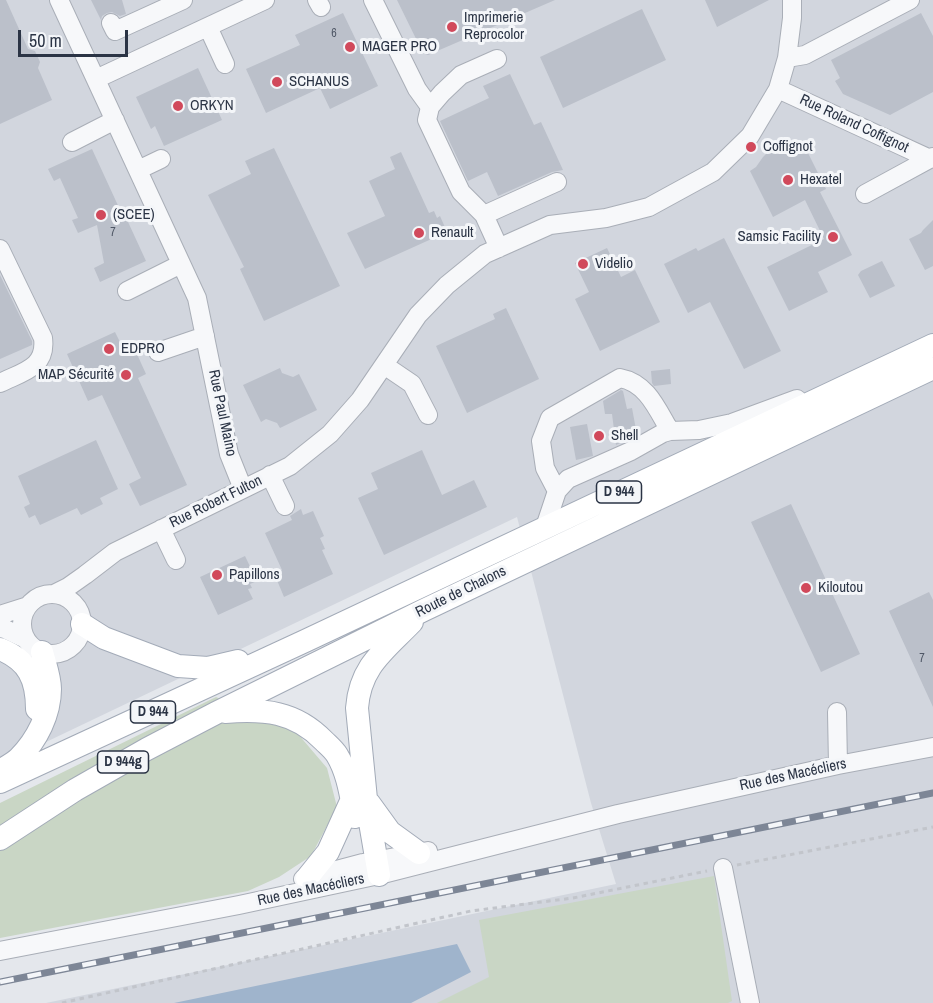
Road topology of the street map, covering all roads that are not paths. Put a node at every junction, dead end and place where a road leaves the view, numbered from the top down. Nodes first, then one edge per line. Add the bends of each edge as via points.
1 (59, 0) edge
2 (183, 0) edge
3 (265, 0) edge
4 (374, 0) edge
5 (792, 0) edge
6 (910, 0) edge
7 (235, 6) edge
8 (111, 23) dead end
9 (208, 27) junction
10 (497, 58) dead end
11 (787, 58) junction
12 (225, 64) dead end
13 (96, 79) junction
14 (778, 89) junction
15 (430, 107) junction
16 (115, 120) junction
17 (72, 142) dead end
18 (931, 158) edge
19 (160, 159) dead end
20 (138, 170) junction
21 (557, 182) dead end
22 (865, 194) dead end
23 (484, 215) junction
24 (499, 248) junction
25 (0, 249) edge
26 (181, 264) junction
27 (127, 291) dead end
28 (205, 336) junction
29 (933, 345) edge
30 (159, 352) dead end
31 (899, 360) junction
32 (384, 365) junction
33 (933, 368) edge
34 (0, 383) edge
35 (428, 416) dead end
36 (670, 431) junction
37 (270, 475) junction
38 (243, 489) junction
39 (557, 491) junction
40 (285, 506) dead end
41 (544, 527) junction
42 (161, 529) junction
43 (176, 560) dead end
44 (85, 575) junction
45 (54, 594) junction
46 (28, 606) junction
47 (424, 610) junction
48 (0, 615) edge
49 (80, 617) junction
50 (0, 628) edge
51 (305, 641) junction
52 (34, 646) junction
53 (0, 649) edge
54 (837, 712) dead end
55 (216, 713) junction
56 (33, 741) junction
57 (933, 747) edge
58 (838, 765) junction
59 (0, 771) edge
60 (0, 783) edge
61 (359, 799) junction
62 (618, 814) junction
63 (0, 839) edge
64 (419, 853) junction
65 (723, 868) road end
66 (371, 869) junction
67 (307, 878) junction
68 (239, 905) junction
69 (0, 951) edge
70 (750, 1003) edge

1 - 13 street, Rue Paul Maino
2 - 8 street via 115,31
3 - 7 street
4 - 15 street via 417,89
5 - 11 street, Rue Robert Fulton
6 - 11 street via 805,55
7 - 9 street
9 - 12 street
9 - 13 street
10 - 15 street via 460,75
11 - 14 street, Rue Robert Fulton
13 - 16 street, Rue Paul Maino
14 - 18 street, Rue Roland Coffignot
14 - 24 street, Rue Robert Fulton via 750,136 713,172 649,207 606,218 550,225
15 - 23 street via 427,120 461,192
16 - 17 street
16 - 20 street, Rue Paul Maino
18 - 22 street, Rue Roland Coffignot
19 - 20 street
20 - 26 street, Rue Paul Maino
21 - 23 street
23 - 24 street
24 - 32 street, Rue Robert Fulton via 485,254 447,285 418,315
25 - 34 street via 44,345 35,366
26 - 27 street
26 - 28 street, Rue Paul Maino via 197,298
28 - 30 street
28 - 38 street, Rue Paul Maino via 229,454
29 - 31 main road, Route de Chalons / D 944
31 - 36 street via 732,423
31 - 41 main road, Route de Chalons / D 944
32 - 35 street via 412,384
32 - 37 street, Rue Robert Fulton via 330,434 290,465
33 - 47 main road, Route de Chalons / D 944
36 - 39 street via 568,479
36 - 39 street via 642,387 620,378 550,418 541,441 545,468
37 - 38 street, Rue Robert Fulton
37 - 40 street, Rue Robert Fulton
38 - 42 street, Rue Robert Fulton
39 - 41 street
41 - 51 main road, Route de Chalons / D 944
42 - 43 street, Rue Robert Fulton
42 - 44 street, Rue Robert Fulton via 115,552
44 - 45 street, Rue Robert Fulton
44 - 49 street
45 - 46 street via 40,596
45 - 49 street via 69,599
46 - 48 street
46 - 52 street via 23,631
47 - 55 main road, Route de Chalons / D 944
47 - 61 main road via 373,662 363,680 357,708
49 - 51 main road via 104,638 178,666 208,668
49 - 52 street via 81,632 68,648 50,654
50 - 52 street
51 - 60 main road, Route de Chalons / D 944
52 - 56 main road via 49,677 50,690 45,719
53 - 56 main road via 21,661 34,682 38,714
54 - 58 street
55 - 61 main road via 272,712 299,722 336,753
55 - 63 main road, Route de Chalons / D 944g via 85,784
56 - 59 main road via 19,758
57 - 58 street, Rue des Macécliers
58 - 62 street, Rue des Macécliers
61 - 64 main road via 390,832
61 - 66 main road
61 - 67 main road via 328,852
62 - 64 street, Rue des Macécliers
62 - 66 street, Rue des Macécliers
64 - 66 street, Rue des Macécliers
65 - 70 street
66 - 67 street, Rue des Macécliers
66 - 68 street, Rue des Macécliers
67 - 68 street, Rue des Macécliers
68 - 69 street, Rue des Macécliers

